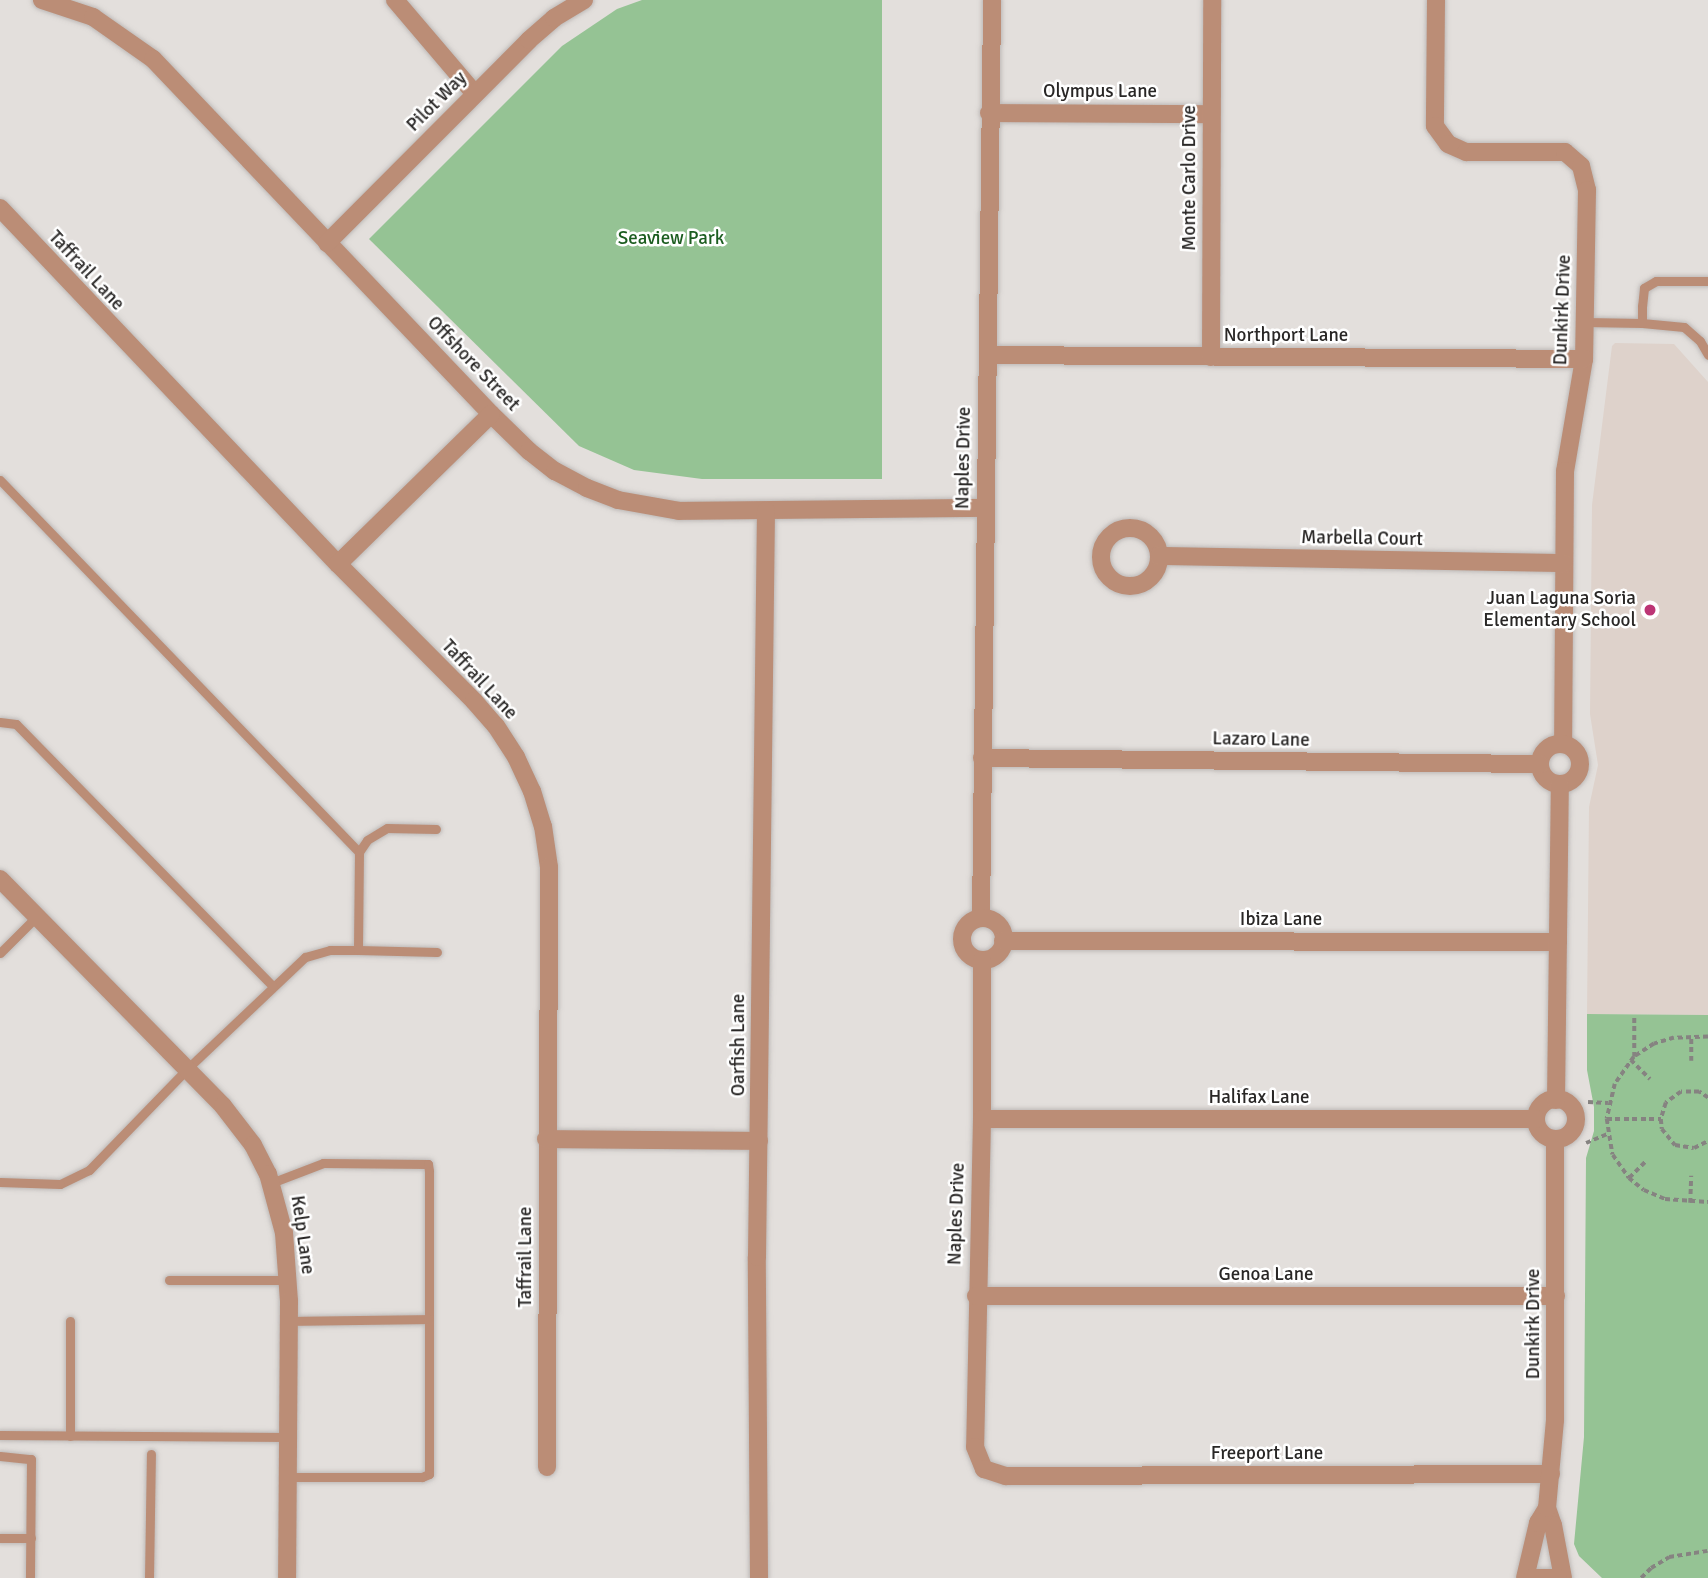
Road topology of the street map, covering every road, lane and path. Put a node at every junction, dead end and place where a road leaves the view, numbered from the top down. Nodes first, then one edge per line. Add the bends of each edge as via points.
1 (42, 0) edge
2 (394, 0) edge
3 (584, 0) edge
4 (992, 0) edge
5 (1212, 0) edge
6 (1436, 0) edge
7 (475, 94) junction
8 (989, 113) junction
9 (1212, 114) junction
10 (0, 208) edge
11 (327, 243) junction
12 (1707, 281) edge
13 (1585, 322) junction
14 (1642, 323) junction
15 (988, 355) junction
16 (1708, 355) edge
17 (1211, 357) junction
18 (1584, 359) junction
19 (491, 414) junction
20 (0, 480) edge
21 (984, 508) junction
22 (766, 511) junction
23 (1159, 556) dead end
24 (1564, 563) junction
25 (338, 564) junction
26 (0, 722) edge
27 (1563, 744) junction
28 (982, 758) junction
29 (1540, 764) junction
30 (1560, 784) junction
31 (436, 829) dead end
32 (359, 852) junction
33 (0, 879) edge
34 (37, 916) junction
35 (981, 918) junction
36 (1003, 941) junction
37 (1558, 942) junction
38 (358, 950) junction
39 (437, 952) dead end
40 (0, 953) edge
41 (982, 960) junction
42 (273, 986) junction
43 (1634, 1018) dead end
44 (1691, 1036) junction
45 (1708, 1037) edge
46 (1632, 1058) junction
47 (1691, 1061) dead end
48 (187, 1069) junction
49 (1650, 1079) dead end
50 (1708, 1098) edge
51 (1556, 1100) junction
52 (1588, 1102) dead end
53 (1608, 1103) junction
54 (1536, 1118) junction
55 (982, 1119) junction
56 (1607, 1119) junction
57 (1661, 1119) junction
58 (1607, 1134) junction
59 (546, 1139) junction
60 (1555, 1139) junction
61 (759, 1141) junction
62 (1708, 1142) edge
63 (1586, 1143) dead end
64 (1647, 1160) dead end
65 (1690, 1176) dead end
66 (1629, 1178) junction
67 (0, 1182) edge
68 (271, 1183) junction
69 (1708, 1202) edge
70 (1690, 1203) junction
71 (169, 1280) dead end
72 (288, 1280) junction
73 (975, 1296) junction
74 (1556, 1296) junction
75 (429, 1319) junction
76 (70, 1321) dead end
77 (289, 1321) junction
78 (0, 1435) edge
79 (70, 1436) junction
80 (288, 1437) junction
81 (151, 1454) dead end
82 (0, 1456) edge
83 (547, 1467) dead end
84 (984, 1469) joint
85 (1551, 1474) junction
86 (288, 1477) junction
87 (1546, 1508) junction
88 (0, 1538) edge
89 (30, 1538) junction
90 (1708, 1551) edge
91 (30, 1578) edge
92 (149, 1578) edge
93 (288, 1578) edge
94 (759, 1578) edge
95 (1525, 1578) edge
96 (1532, 1578) edge
97 (1558, 1578) edge
98 (1563, 1578) edge
99 (1641, 1578) edge

1 - 11 street, Offshore Street via 93,17 153,59
2 - 7 street
3 - 7 street, Pilot Way via 546,26
4 - 8 street, Naples Drive
5 - 9 street, Monte Carlo Drive
6 - 13 street, Dunkirk Drive via 1435,127 1448,144 1466,152 1565,152 1581,166 1587,190
7 - 11 street, Pilot Way
8 - 9 street, Olympus Lane
8 - 15 street, Naples Drive
9 - 17 street, Monte Carlo Drive
10 - 25 street, Taffrail Lane
11 - 19 street, Offshore Street
12 - 14 lane via 1656,281 1644,288
13 - 14 lane
13 - 18 street, Dunkirk Drive
14 - 16 lane via 1684,327
15 - 17 street, Northport Lane
15 - 21 street, Naples Drive
17 - 18 street, Northport Lane
18 - 24 street, Dunkirk Drive via 1565,471
19 - 22 street, Offshore Street via 555,471 618,500 679,511
19 - 25 street
20 - 32 lane
21 - 22 street, Offshore Street
21 - 28 street, Naples Drive
22 - 61 street, Oarfish Lane
23 - 24 street, Marbella Court
24 - 27 street, Dunkirk Drive
25 - 59 street, Taffrail Lane via 496,726 532,790 549,867
26 - 42 lane via 16,724
27 - 29 street via 1549,747
27 - 30 street via 1574,749 1580,768 1573,780
28 - 29 street, Lazaro Lane
28 - 35 street, Naples Drive
29 - 30 street via 1548,780
30 - 37 street
31 - 32 lane via 387,828 367,840
32 - 38 lane
33 - 34 street, Kelp Lane
34 - 40 lane
34 - 48 street, Kelp Lane
35 - 36 street via 1000,927
35 - 41 street via 969,923 962,942 969,954
36 - 37 street, Ibiza Lane
36 - 41 street via 993,957
37 - 51 street
38 - 39 lane
38 - 42 lane via 330,950 305,957
41 - 55 street, Naples Drive
42 - 48 lane
43 - 46 path
44 - 45 path
44 - 46 path via 1654,1044
44 - 47 path
46 - 49 path
46 - 53 path
48 - 67 lane via 89,1170 60,1184
48 - 68 street, Kelp Lane via 236,1121
50 - 57 path via 1699,1092 1681,1092 1666,1102
51 - 54 street via 1544,1103
51 - 60 street via 1568,1103 1576,1120 1571,1132
52 - 53 path
53 - 56 path
54 - 55 street, Halifax Lane
54 - 60 street via 1539,1130
55 - 73 street, Naples Drive
56 - 57 path
56 - 58 path
57 - 62 path via 1662,1129 1675,1145 1695,1148
58 - 63 path
58 - 66 path via 1613,1155
59 - 61 street
59 - 83 street, Taffrail Lane
60 - 74 street, Dunkirk Drive
61 - 94 street, Oarfish Lane
64 - 66 path
65 - 70 path
66 - 70 path via 1665,1199
68 - 72 street, Kelp Lane via 284,1233
68 - 75 lane via 323,1163 428,1164
69 - 70 path
71 - 72 lane
72 - 77 street, Kelp Lane
73 - 74 street, Genoa Lane
73 - 84 street, Naples Drive via 975,1447
74 - 85 street, Dunkirk Drive
75 - 77 lane
75 - 86 lane via 429,1474
76 - 79 lane
77 - 80 street, Kelp Lane
78 - 79 lane
79 - 80 lane
80 - 86 street, Kelp Lane
81 - 92 lane
82 - 89 lane via 30,1459
84 - 85 street, Freeport Lane via 1006,1476
85 - 87 street, Dunkirk Drive
86 - 93 street, Kelp Lane
87 - 95 street, Dunkirk Drive
87 - 98 street, Dunkirk Drive
88 - 89 lane
89 - 91 lane
90 - 99 path via 1669,1557
96 - 97 street

